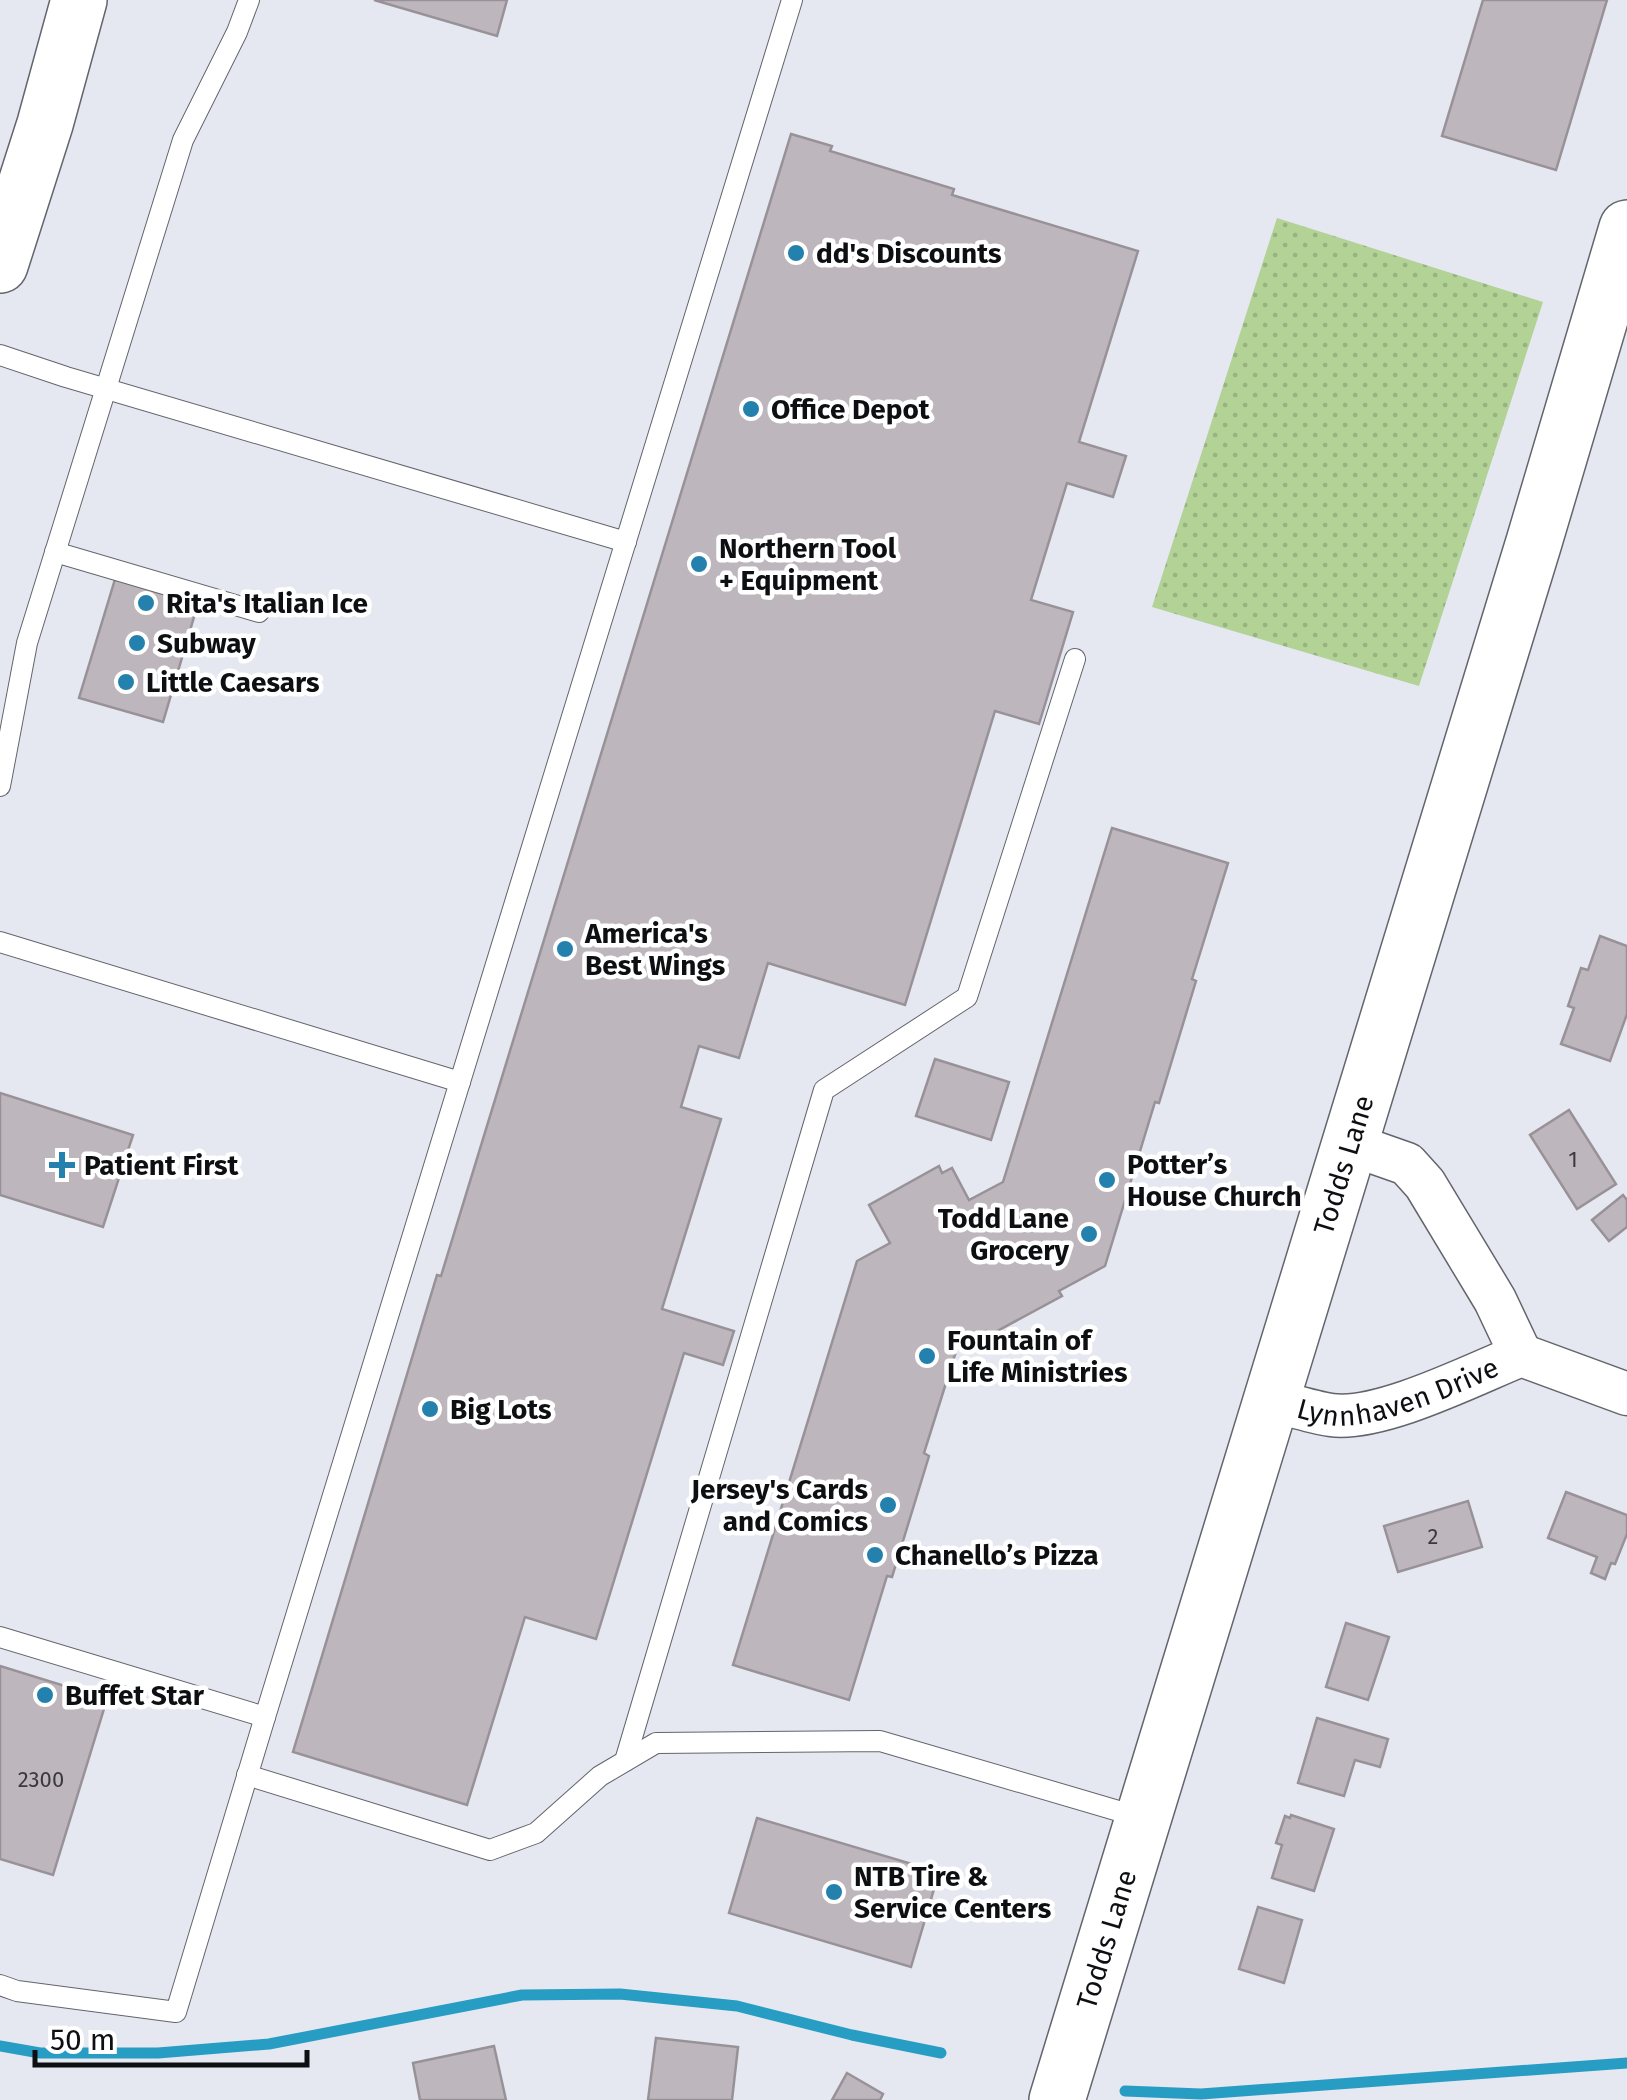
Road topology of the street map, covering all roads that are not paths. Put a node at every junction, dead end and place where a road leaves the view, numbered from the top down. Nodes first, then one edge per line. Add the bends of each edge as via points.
1 (79, 0) edge
2 (248, 0) edge
3 (792, 0) edge
4 (1627, 228) edge
5 (0, 265) edge
6 (0, 355) edge
7 (106, 389) junction
8 (626, 542) junction
9 (55, 552) junction
10 (259, 612) dead end
11 (1075, 659) dead end
12 (0, 786) edge
13 (0, 942) edge
14 (460, 1082) junction
15 (1350, 1144) junction
16 (1521, 1354) junction
17 (1627, 1394) edge
18 (1271, 1400) junction
19 (0, 1637) edge
20 (265, 1717) junction
21 (625, 1761) junction
22 (247, 1775) junction
23 (1143, 1819) junction
24 (0, 1984) edge
25 (1057, 2100) edge

1 - 5 main road
2 - 7 lane via 183,140
3 - 8 lane
4 - 15 main road, Todds Lane
6 - 7 lane
7 - 8 lane
7 - 9 lane
8 - 14 lane
9 - 10 lane
9 - 12 lane via 27,643
11 - 21 lane via 966,998 824,1090
13 - 14 lane
14 - 20 lane
15 - 16 street, Lynnhaven Drive via 1407,1164 1425,1184
15 - 18 main road, Todds Lane
16 - 17 street, Lynnhaven Drive
16 - 18 street, Lynnhaven Drive via 1359,1416
18 - 23 main road, Todds Lane
19 - 20 lane
20 - 22 lane
21 - 22 lane via 536,1832 490,1850
21 - 23 lane via 656,1743 880,1741
22 - 24 lane via 176,2012 17,1992
23 - 25 main road, Todds Lane

